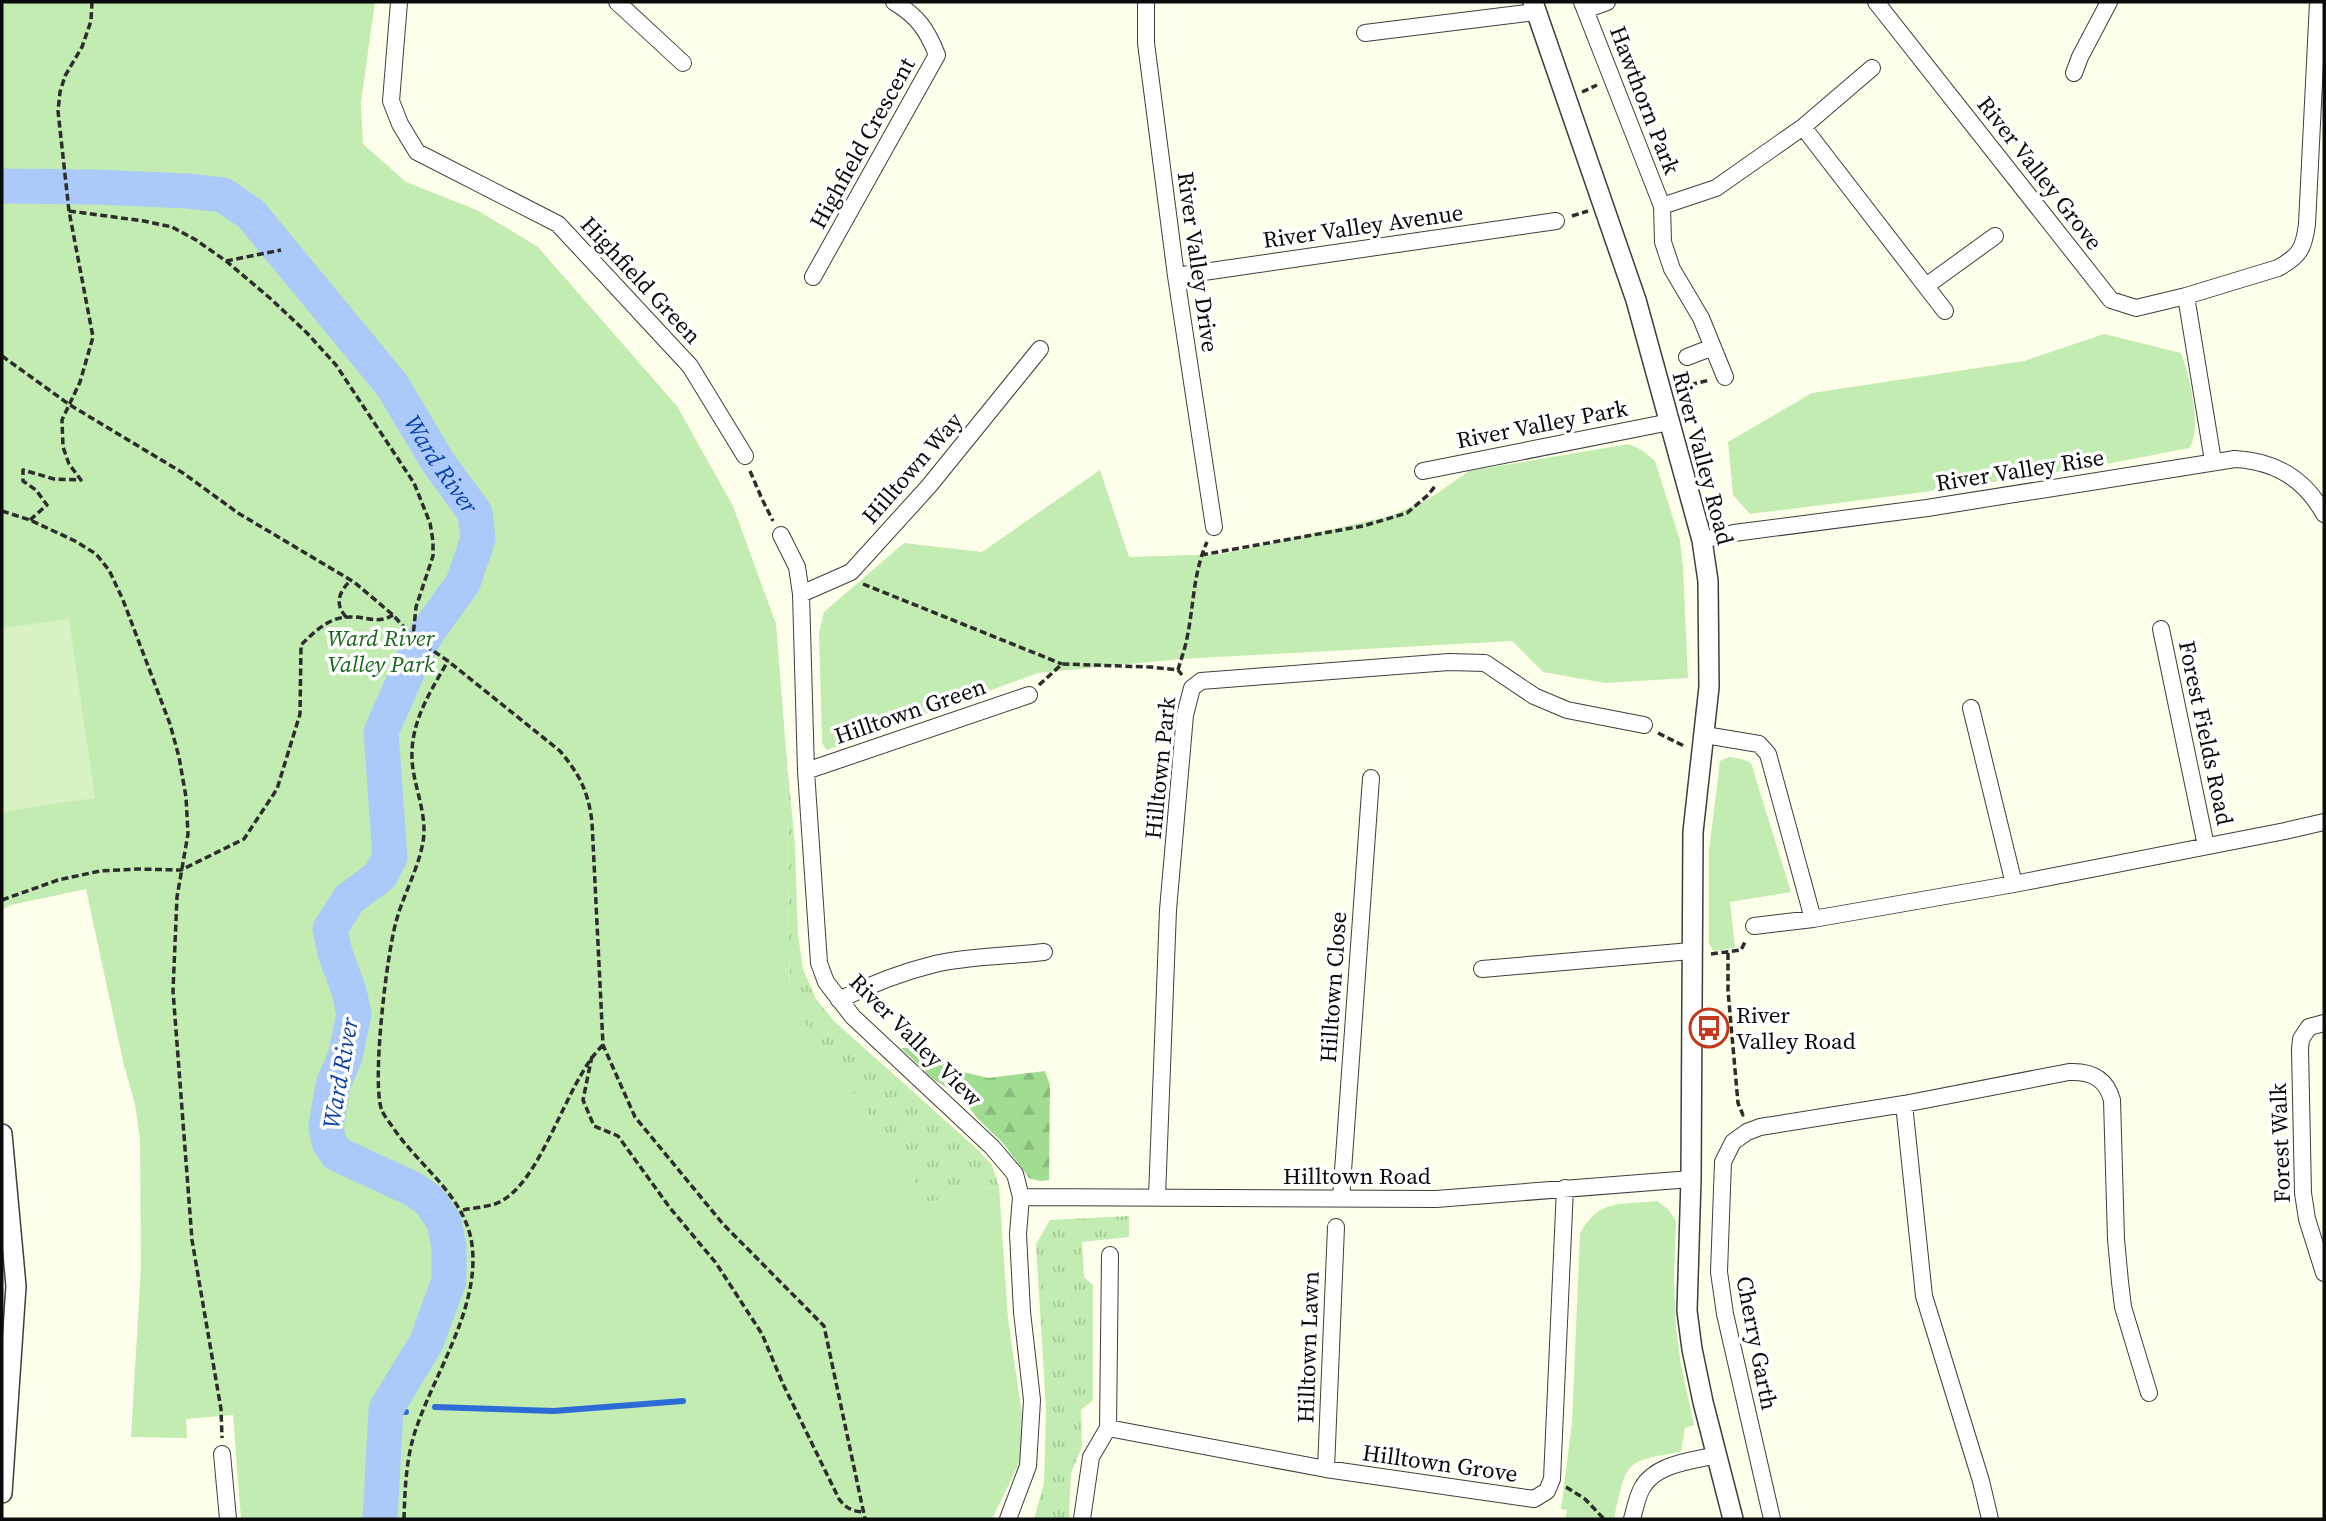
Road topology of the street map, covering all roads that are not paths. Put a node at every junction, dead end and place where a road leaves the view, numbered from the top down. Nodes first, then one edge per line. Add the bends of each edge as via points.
1 (399, 2) edge
2 (617, 2) edge
3 (894, 2) edge
4 (1146, 2) edge
5 (1607, 2) edge
6 (2109, 2) edge
7 (2318, 2) edge
8 (1584, 6) edge
9 (1885, 6) edge
10 (1534, 7) edge
11 (1365, 33) dead end
12 (683, 63) dead end
13 (1871, 68) dead end
14 (2074, 73) dead end
15 (1802, 127) junction
16 (1662, 206) junction
17 (1556, 221) road end
18 (1995, 236) dead end
19 (1176, 276) junction
20 (813, 277) dead end
21 (1926, 286) junction
22 (2186, 296) junction
23 (1945, 311) dead end
24 (1713, 347) junction
25 (1040, 349) dead end
26 (1687, 357) dead end
27 (1725, 376) road end
28 (1670, 422) junction
29 (745, 456) road end
30 (2213, 461) junction
31 (1423, 471) dead end
32 (2324, 514) edge
33 (1214, 527) road end
34 (781, 535) road end
35 (1702, 540) junction
36 (801, 594) junction
37 (2161, 629) dead end
38 (1029, 695) road end
39 (1971, 708) dead end
40 (1644, 725) road end
41 (1704, 735) junction
42 (806, 771) junction
43 (1371, 778) dead end
44 (2324, 822) edge
45 (2206, 846) junction
46 (2014, 884) junction
47 (1813, 919) junction
48 (1754, 926) road end
49 (1044, 952) dead end
50 (1691, 954) junction
51 (1482, 969) dead end
52 (839, 1000) junction
53 (2324, 1023) edge
54 (1904, 1104) junction
55 (2, 1133) edge
56 (1691, 1180) junction
57 (1564, 1188) junction
58 (1021, 1197) junction
59 (1157, 1197) junction
60 (1341, 1199) junction
61 (1336, 1227) dead end
62 (1110, 1255) dead end
63 (2324, 1273) edge
64 (2149, 1393) dead end
65 (1108, 1428) junction
66 (222, 1454) road end
67 (1717, 1455) junction
68 (1326, 1469) junction
69 (2, 1493) edge
70 (228, 1519) edge
71 (1008, 1519) edge
72 (1082, 1519) edge
73 (1632, 1519) edge
74 (1733, 1519) edge
75 (1772, 1519) edge
76 (1990, 1519) edge

1 - 29 street, Highfield Green via 391,101 417,152 558,224 690,366
2 - 12 street
3 - 20 street, Highfield Crescent via 928,31 937,55
4 - 19 street, River Valley Drive via 1146,43
5 - 8 street, Hawthorn Park
6 - 14 street
7 - 22 street, River Valley Grove via 2303,248 2278,268
8 - 16 street, Hawthorn Park
9 - 22 street, River Valley Grove via 2111,300 2136,308
10 - 11 street
10 - 28 street, River Valley Road via 1636,300
13 - 15 street, Hawthorn Park
15 - 16 street, Hawthorn Park via 1716,188
15 - 21 street
16 - 24 street, Hawthorn Park via 1664,242 1672,269
17 - 19 street, River Valley Avenue
18 - 21 street
19 - 33 street, River Valley Drive
21 - 23 street
22 - 30 street
24 - 26 street
24 - 27 street, Hawthorn Park
25 - 36 street, Hilltown Way via 929,486 851,572
28 - 31 street, River Valley Park
28 - 35 street, River Valley Road
30 - 32 street, River Valley Rise via 2253,460 2288,473
30 - 35 street, River Valley Rise
34 - 36 street, River Valley View via 797,567
35 - 41 street, River Valley Road via 1710,644
36 - 42 street, River Valley View
37 - 45 street, Forest Fields Road
38 - 42 street, Hilltown Green
39 - 46 street
40 - 59 street, Hilltown Park via 1567,710 1534,696 1485,663 1201,681 1192,688 1185,715 1168,910
41 - 47 street via 1759,744 1769,754
41 - 50 street, River Valley Road via 1693,832
42 - 52 street, River Valley View via 819,963
43 - 60 street, Hilltown Close
44 - 45 street, Forest Fields Road
45 - 46 street, Forest Fields Road
46 - 47 street, Forest Fields Road
47 - 48 street, Forest Fields Road
49 - 52 street via 938,963
50 - 51 street
50 - 56 street, River Valley Road
52 - 58 street, River Valley View via 992,1147 1015,1174
53 - 63 street, Forest Walk via 2309,1027 2300,1049 2303,1193
54 - 64 street, Cherry Garth via 2081,1071 2109,1087 2123,1307
54 - 75 street, Cherry Garth via 1760,1127 1733,1142 1723,1162 1719,1272
54 - 76 street via 1924,1296
55 - 69 street via 16,1286
56 - 57 street, Hilltown Road
56 - 67 street, River Valley Road via 1687,1311
57 - 60 street, Hilltown Road via 1436,1199
57 - 68 street, Hilltown Grove via 1552,1479 1547,1491 1534,1499
58 - 59 street, Hilltown Road
58 - 71 street, River Valley View via 1022,1312 1032,1400 1028,1465
59 - 60 street, Hilltown Road
61 - 68 street, Hilltown Lawn
62 - 65 street
65 - 68 street, Hilltown Grove
65 - 72 street via 1091,1457
66 - 70 street
67 - 73 street via 1653,1475 1642,1488
67 - 74 street, River Valley Road

